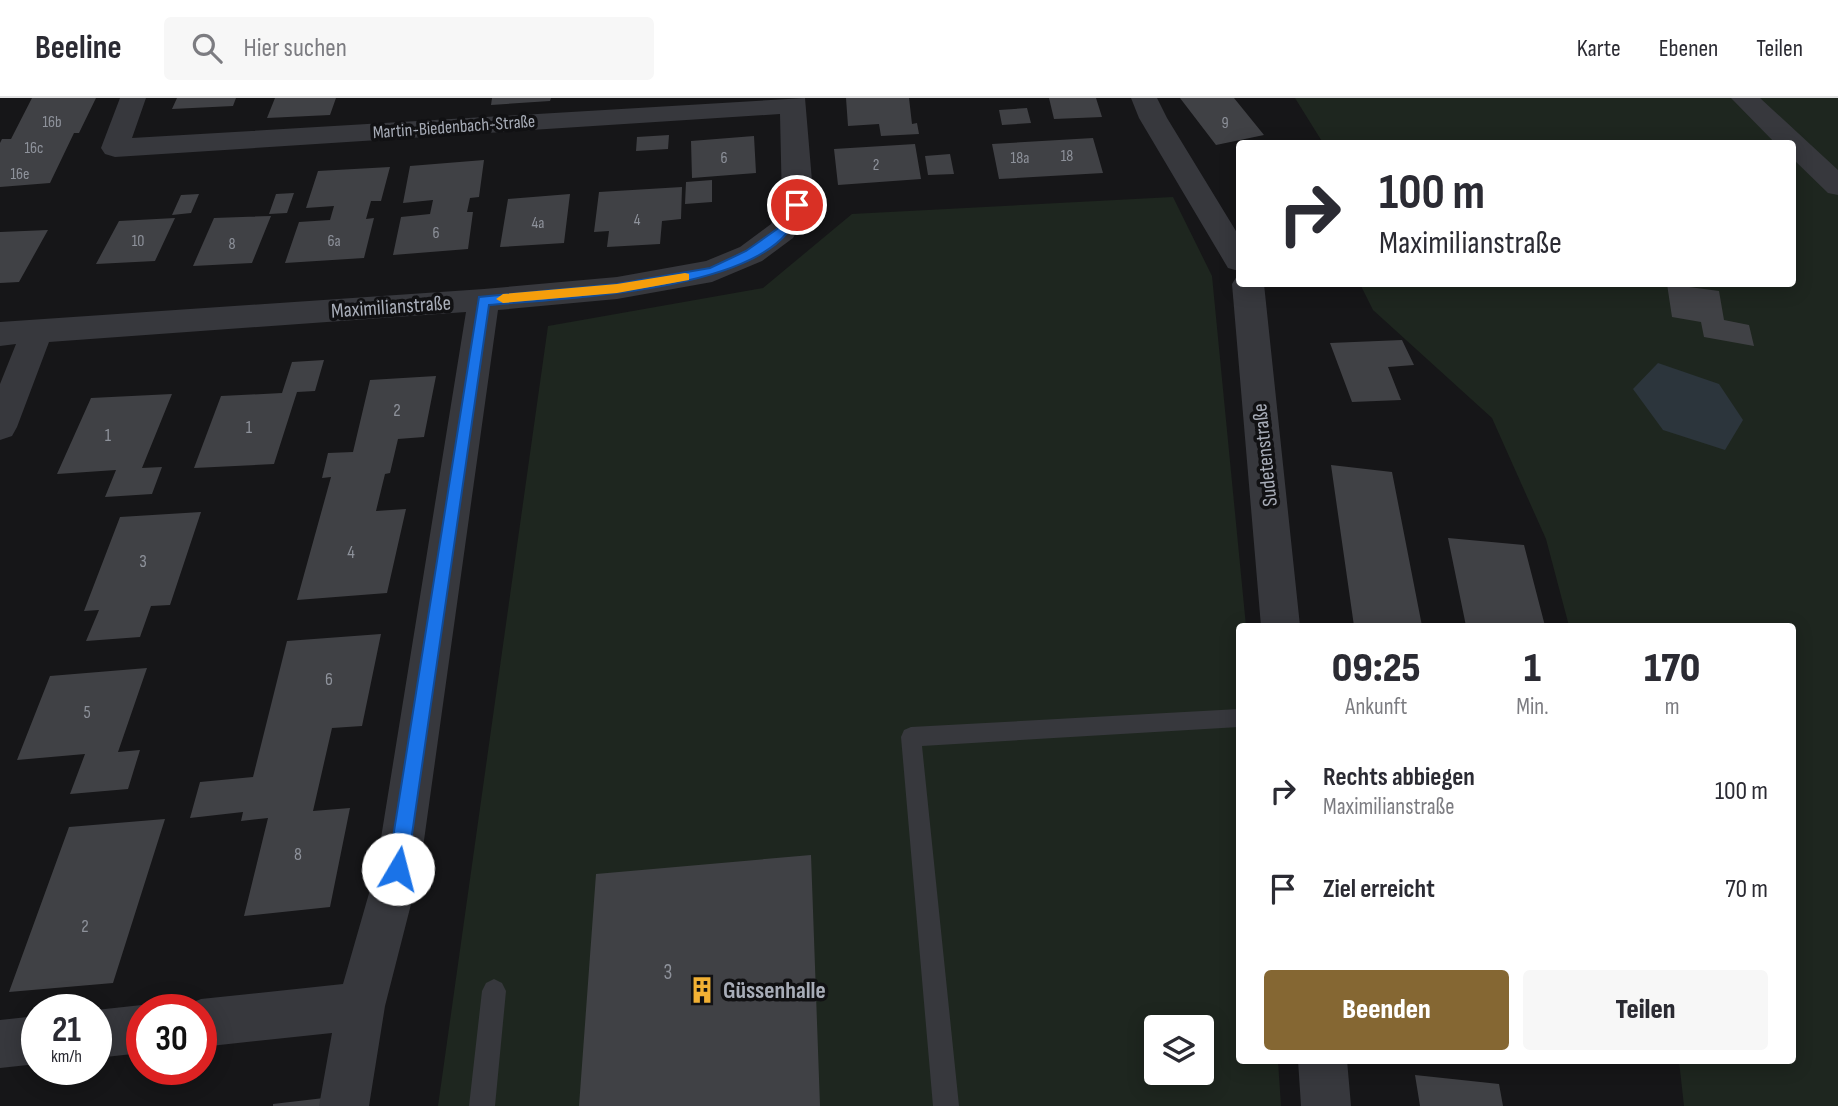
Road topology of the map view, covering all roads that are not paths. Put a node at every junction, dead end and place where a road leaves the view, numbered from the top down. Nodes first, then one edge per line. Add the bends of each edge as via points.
1 (133, 98) edge
2 (1144, 98) edge
3 (1744, 98) edge
4 (792, 101) edge
5 (1789, 140) edge
6 (1796, 147) edge
7 (1838, 186) edge
8 (1236, 256) edge
9 (1248, 287) edge
10 (484, 300) junction
11 (37, 332) junction
12 (0, 334) edge
13 (0, 427) edge
14 (1281, 623) edge
15 (1236, 718) edge
16 (494, 991) dead end
17 (361, 1006) junction
18 (217, 1021) edge
19 (21, 1042) edge
20 (0, 1044) edge
21 (1322, 1064) edge
22 (344, 1106) edge
23 (482, 1106) edge
24 (946, 1106) edge
25 (1326, 1106) edge

1 - 4 street, Martin-Biedenbach-Straße via 115,148
2 - 8 street
3 - 5 street
4 - 10 street, Maximilianstraße via 797,205 782,231 751,254 712,271 617,288
6 - 7 street
9 - 14 street, Sudetenstraße
10 - 11 street, Maximilianstraße
10 - 17 street via 398,869
11 - 12 street, Maximilianstraße
11 - 13 street
15 - 24 lane via 911,737
16 - 23 lane
17 - 18 street
17 - 22 street
19 - 20 street
21 - 25 street

